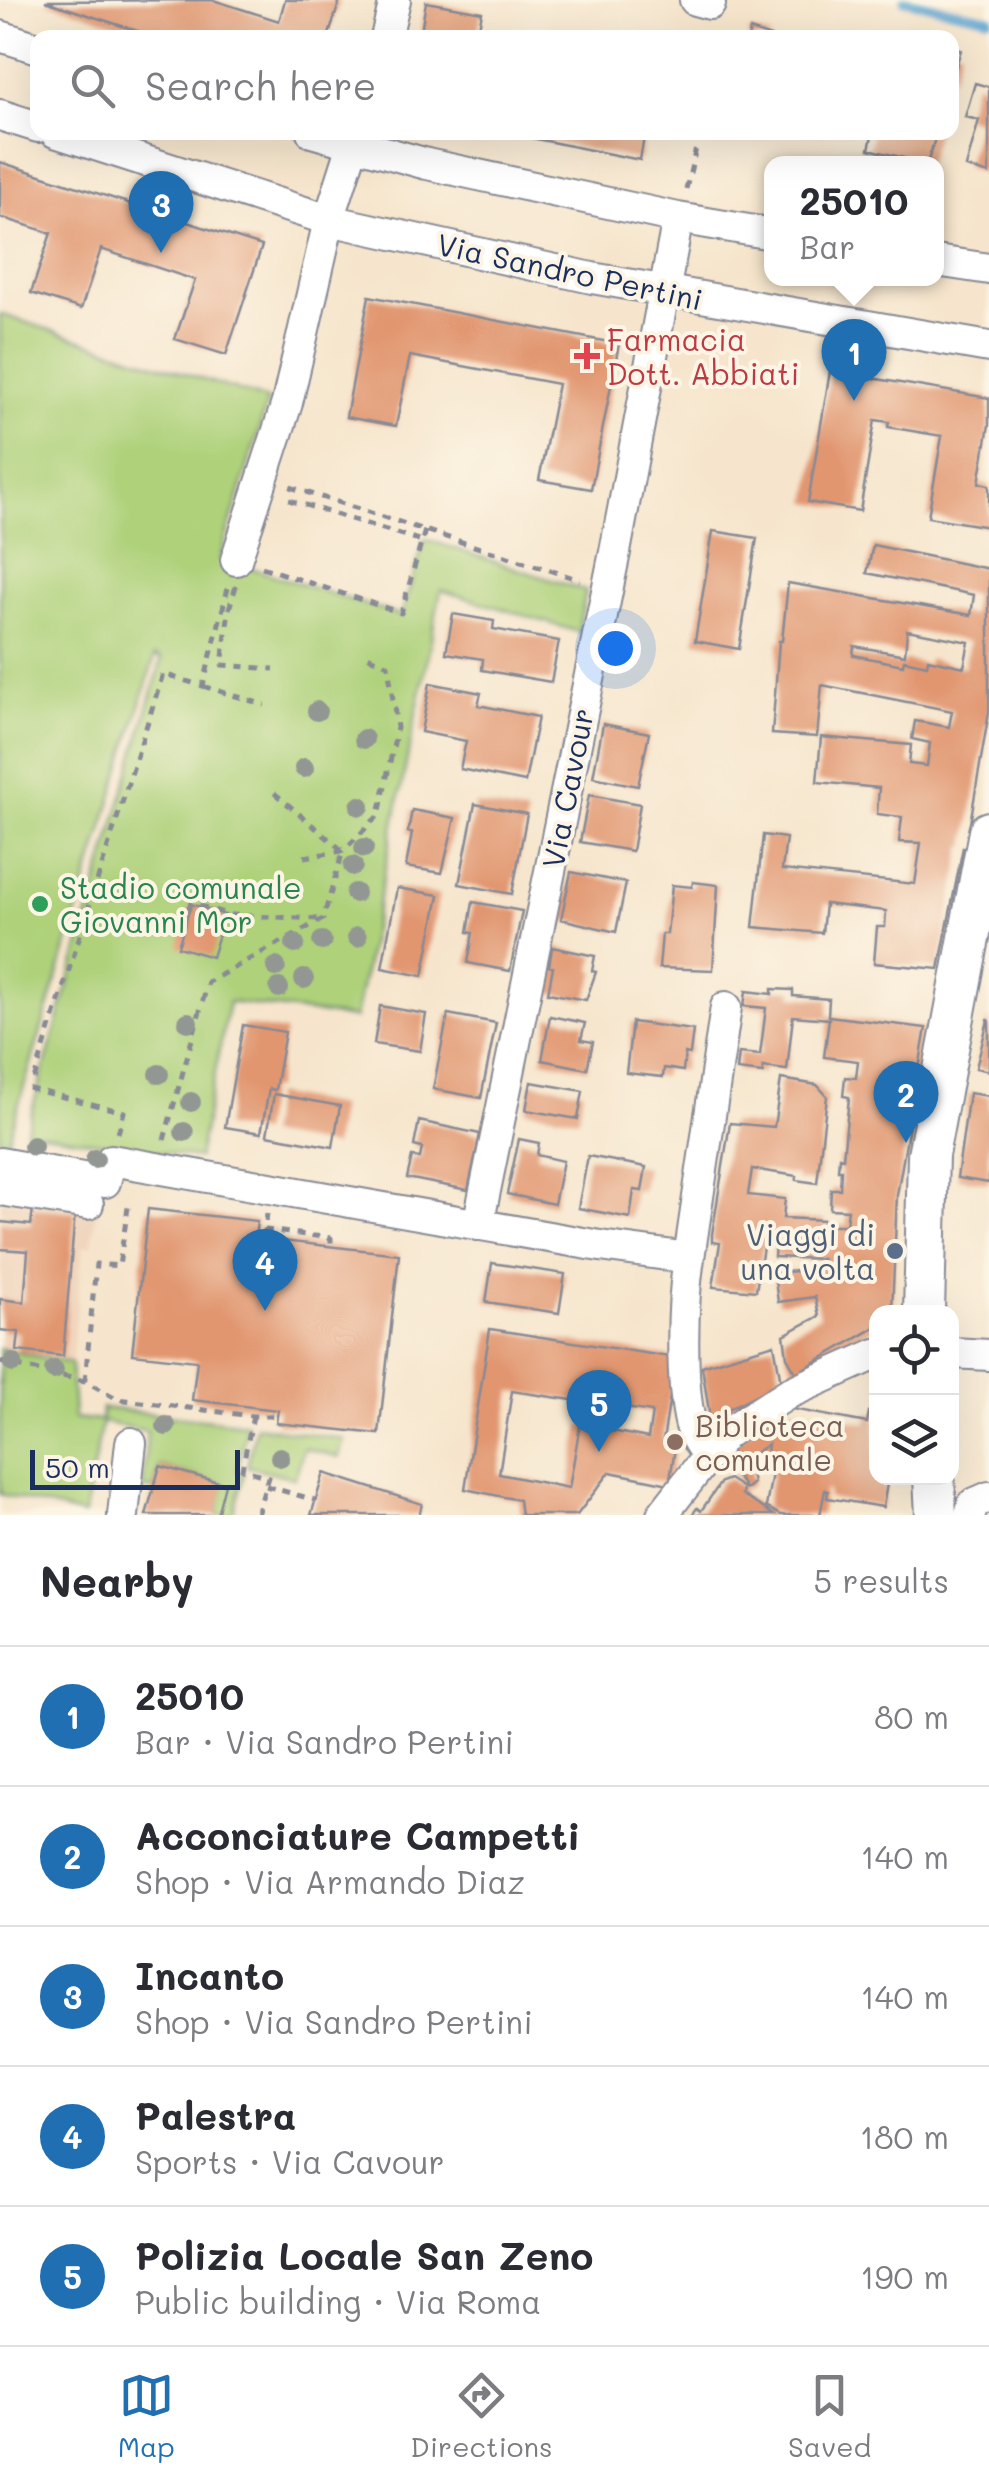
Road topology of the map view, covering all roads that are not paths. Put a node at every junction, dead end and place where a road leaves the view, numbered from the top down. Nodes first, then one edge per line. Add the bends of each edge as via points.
1 (395, 0) edge
2 (388, 30) edge
3 (0, 36) edge
4 (30, 45) edge
5 (0, 115) edge
6 (30, 124) edge
7 (80, 140) edge
8 (354, 140) edge
9 (359, 140) edge
10 (680, 210) junction
11 (329, 220) junction
12 (764, 232) edge
13 (944, 262) edge
14 (989, 269) edge
15 (665, 292) junction
16 (989, 348) edge
17 (241, 564) road end
18 (989, 832) edge
19 (726, 1007) dead end
20 (0, 1163) edge
21 (0, 1190) edge
22 (88, 1204) dead end
23 (478, 1225) junction
24 (689, 1258) junction
25 (924, 1305) edge
26 (959, 1352) edge
27 (989, 1354) edge
28 (869, 1357) edge
29 (131, 1444) dead end
30 (706, 1454) junction
31 (942, 1485) edge
32 (967, 1508) edge
33 (659, 1510) edge
34 (123, 1515) edge

1 - 2 street
3 - 4 street
5 - 6 street
7 - 11 street, Via Sandro Pertini
8 - 11 street
9 - 10 street
10 - 12 street
10 - 15 street, Via Cavour
11 - 15 street, Via Sandro Pertini
11 - 17 street
13 - 14 street
15 - 16 street, Via Sandro Pertini
15 - 23 street, Via Cavour
18 - 25 main road via 928,1155
19 - 24 street
20 - 23 street via 105,1182 112,1160
21 - 22 street
23 - 24 street via 599,1259
24 - 30 street via 687,1390 691,1430
26 - 27 street
28 - 30 street via 789,1393
29 - 34 street
30 - 33 street
31 - 32 main road

